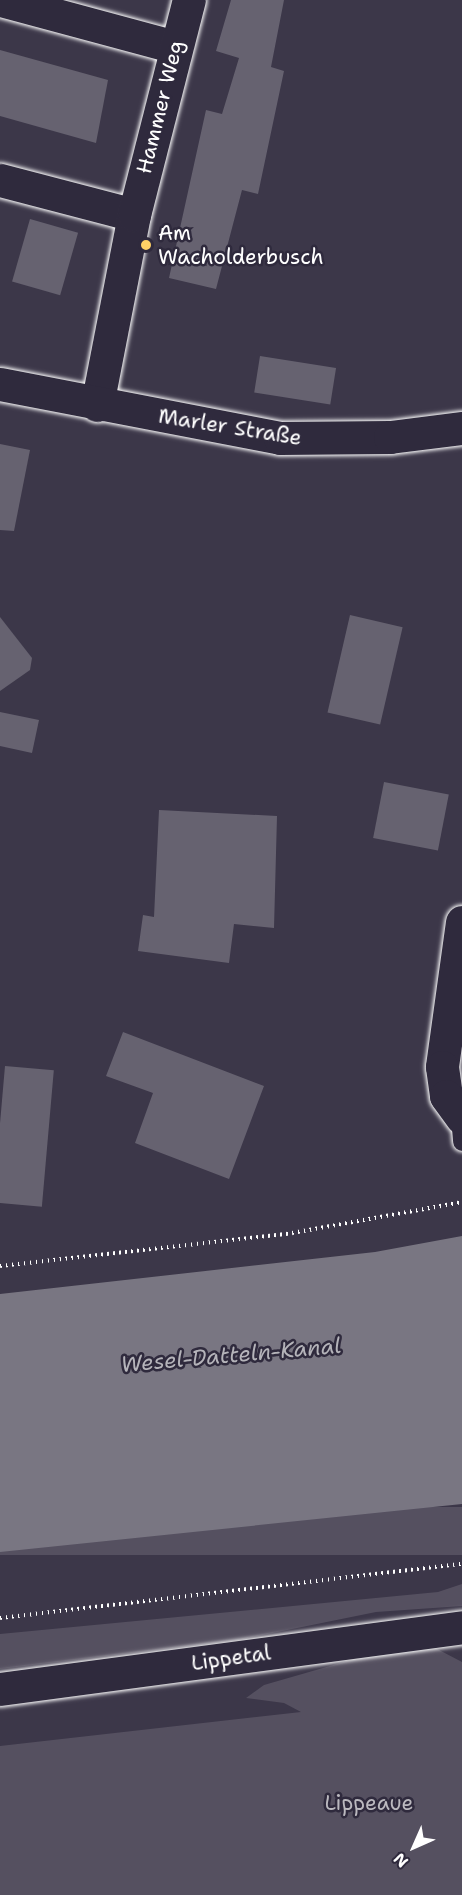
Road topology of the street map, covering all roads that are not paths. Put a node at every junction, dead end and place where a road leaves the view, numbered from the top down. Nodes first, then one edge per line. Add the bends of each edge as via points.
1 (1, 0) edge
2 (189, 0) edge
3 (174, 47) junction
4 (0, 180) edge
5 (134, 215) junction
6 (0, 384) edge
7 (97, 405) junction
8 (462, 428) edge
9 (462, 922) edge
10 (462, 1126) edge
11 (462, 1627) edge
12 (0, 1689) edge

1 - 3 street
2 - 3 street, Hammer Weg
3 - 5 street, Hammer Weg
4 - 5 street
5 - 7 street, Hammer Weg
6 - 7 street, Marler Straße
7 - 8 street, Marler Straße via 280,438 338,440
9 - 10 street via 442,1067 446,1096
11 - 12 street, Lippetal

